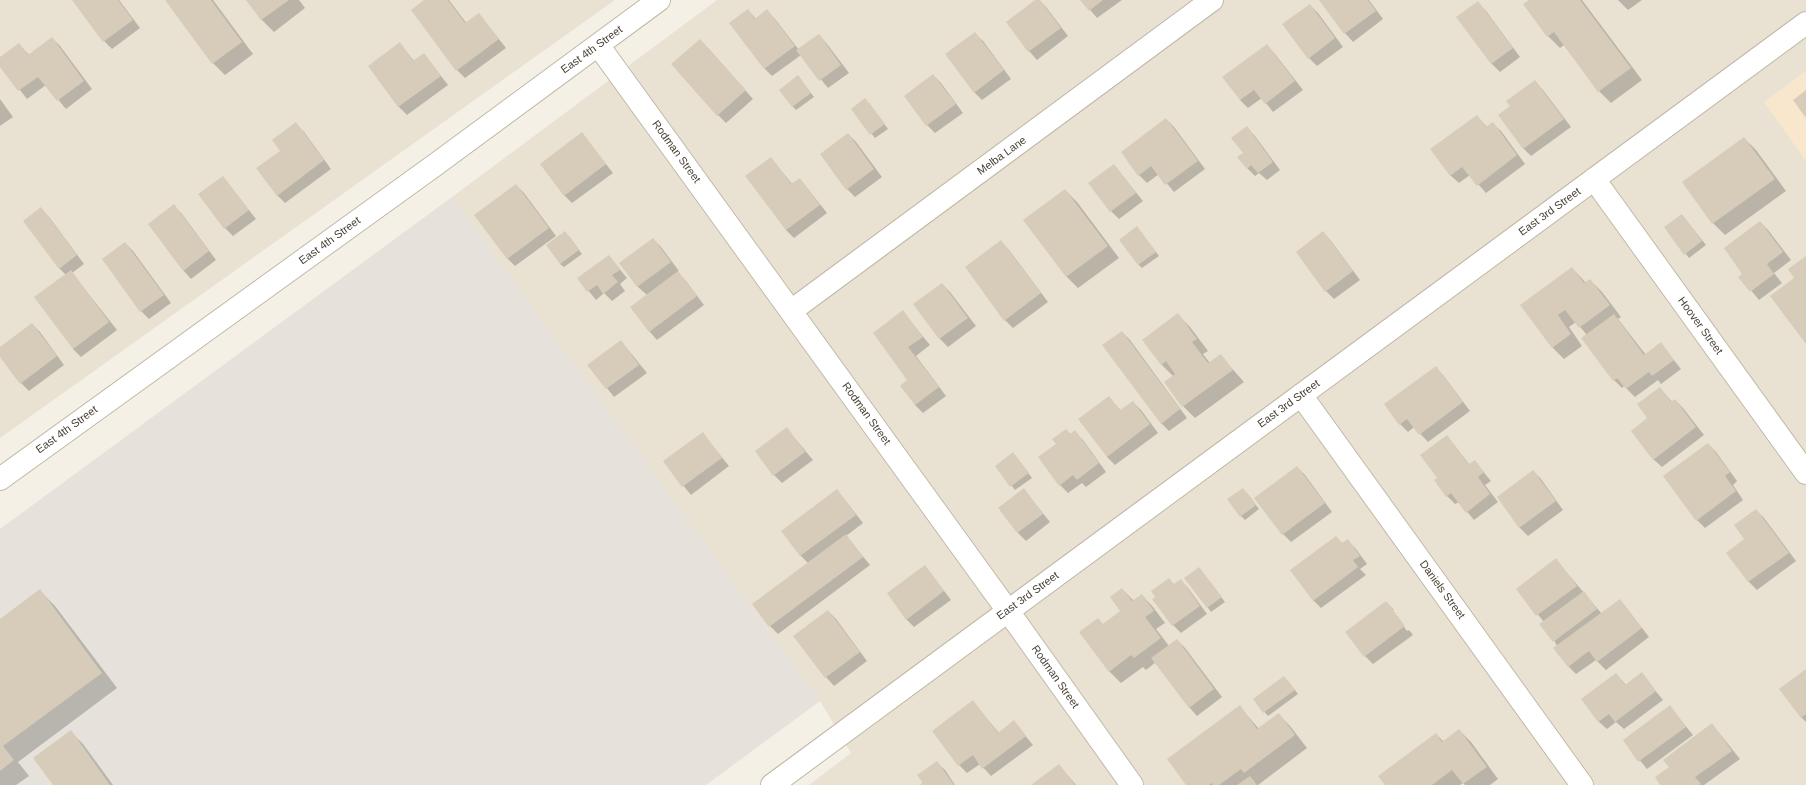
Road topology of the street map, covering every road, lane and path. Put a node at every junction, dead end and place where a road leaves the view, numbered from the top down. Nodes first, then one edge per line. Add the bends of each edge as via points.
1 (659, 0) edge
2 (1212, 0) edge
3 (1806, 23) edge
4 (598, 45) junction
5 (1594, 179) junction
6 (791, 311) junction
7 (1301, 395) junction
8 (1806, 473) edge
9 (0, 479) edge
10 (1008, 611) junction
11 (772, 785) edge
12 (1132, 785) edge
13 (1582, 785) edge

1 - 4 street, East 4th Street
2 - 6 street, Melba Lane
3 - 5 street, East 3rd Street
4 - 6 street, Rodman Street
4 - 9 street, East 4th Street
5 - 7 street, East 3rd Street
5 - 8 street, Hoover Street
6 - 10 street, Rodman Street
7 - 10 street, East 3rd Street
7 - 13 street, Daniels Street
10 - 11 street, East 3rd Street
10 - 12 street, Rodman Street

